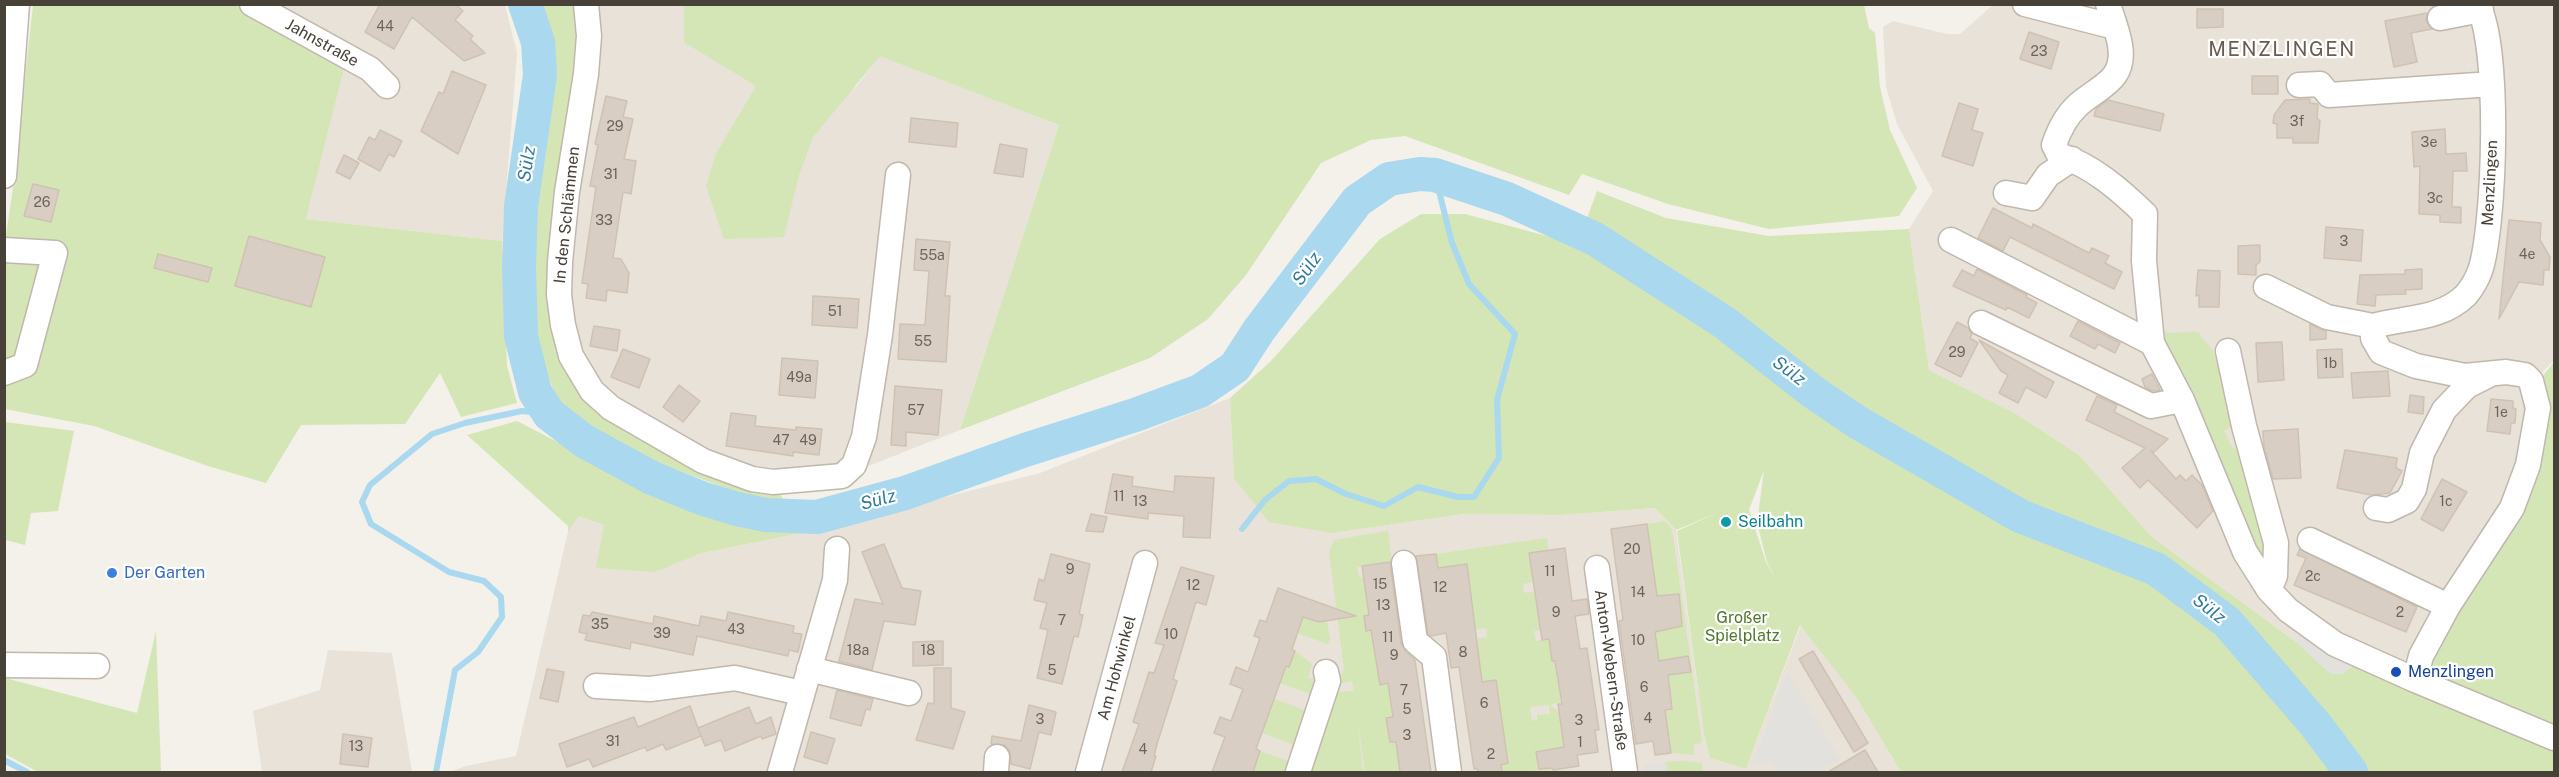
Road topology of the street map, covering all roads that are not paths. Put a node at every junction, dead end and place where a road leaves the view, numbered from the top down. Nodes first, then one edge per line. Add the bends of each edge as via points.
1 (17, 4) edge
2 (252, 4) edge
3 (586, 4) edge
4 (2025, 4) edge
5 (2479, 7) edge
6 (2112, 16) edge
7 (2440, 18) dead end
8 (2492, 84) junction
9 (2300, 85) dead end
10 (387, 86) dead end
11 (2072, 159) junction
12 (898, 175) dead end
13 (4, 176) edge
14 (2007, 193) dead end
15 (1950, 240) dead end
16 (4, 250) edge
17 (2266, 287) dead end
18 (1981, 323) dead end
19 (2373, 327) junction
20 (2152, 343) junction
21 (2228, 351) dead end
22 (4, 373) edge
23 (2487, 376) junction
24 (2182, 400) junction
25 (2376, 508) dead end
26 (2310, 540) dead end
27 (837, 549) dead end
28 (1145, 563) dead end
29 (1404, 564) dead end
30 (1597, 568) dead end
31 (2269, 590) junction
32 (2448, 606) junction
33 (4, 665) edge
34 (97, 666) dead end
35 (808, 669) junction
36 (1326, 672) dead end
37 (2415, 680) junction
38 (596, 686) dead end
39 (801, 693) junction
40 (909, 693) dead end
41 (2554, 738) edge
42 (780, 772) edge
43 (1089, 772) edge
44 (1298, 772) edge
45 (1449, 772) edge
46 (1625, 772) edge

1 - 13 street
2 - 10 street, Jahnstraße via 370,69
3 - 12 street, In den Schlämmen via 586,74 560,262 563,325 571,356 592,391 611,408 703,461 752,479 773,482 842,476 854,465 864,437 880,335
4 - 6 street
5 - 7 street
5 - 8 street, Menzlingen via 2487,29
6 - 11 street via 2120,52 2115,76 2068,115 2054,145 2059,155
8 - 9 street via 2329,95 2320,84
8 - 19 street, Menzlingen via 2490,197 2480,273 2468,293 2454,305 2436,314
11 - 14 street via 2048,175 2032,198
11 - 20 street via 2117,188 2145,214 2144,261
15 - 20 street
16 - 22 street via 55,253 25,365
17 - 19 street via 2327,317
18 - 24 street via 2151,406
19 - 23 street via 2373,338 2381,352 2416,366 2465,376
20 - 24 street
21 - 31 street via 2276,543 2275,576
23 - 25 street via 2467,387 2444,410 2422,453 2414,489 2407,501 2388,510
23 - 32 street via 2506,372 2525,375 2531,381 2538,408 2535,433 2512,508
24 - 31 street via 2246,552
26 - 32 street
27 - 35 street via 835,580
28 - 43 street, Am Hohwinkel
29 - 45 street via 1415,641 1434,657
30 - 46 street, Anton-Webern-Straße
31 - 37 street via 2299,620 2335,644
32 - 37 street via 2421,656
33 - 34 street
35 - 39 street
35 - 40 street
36 - 44 street via 1328,681
37 - 41 street
38 - 39 street via 650,689 735,678
39 - 42 street

